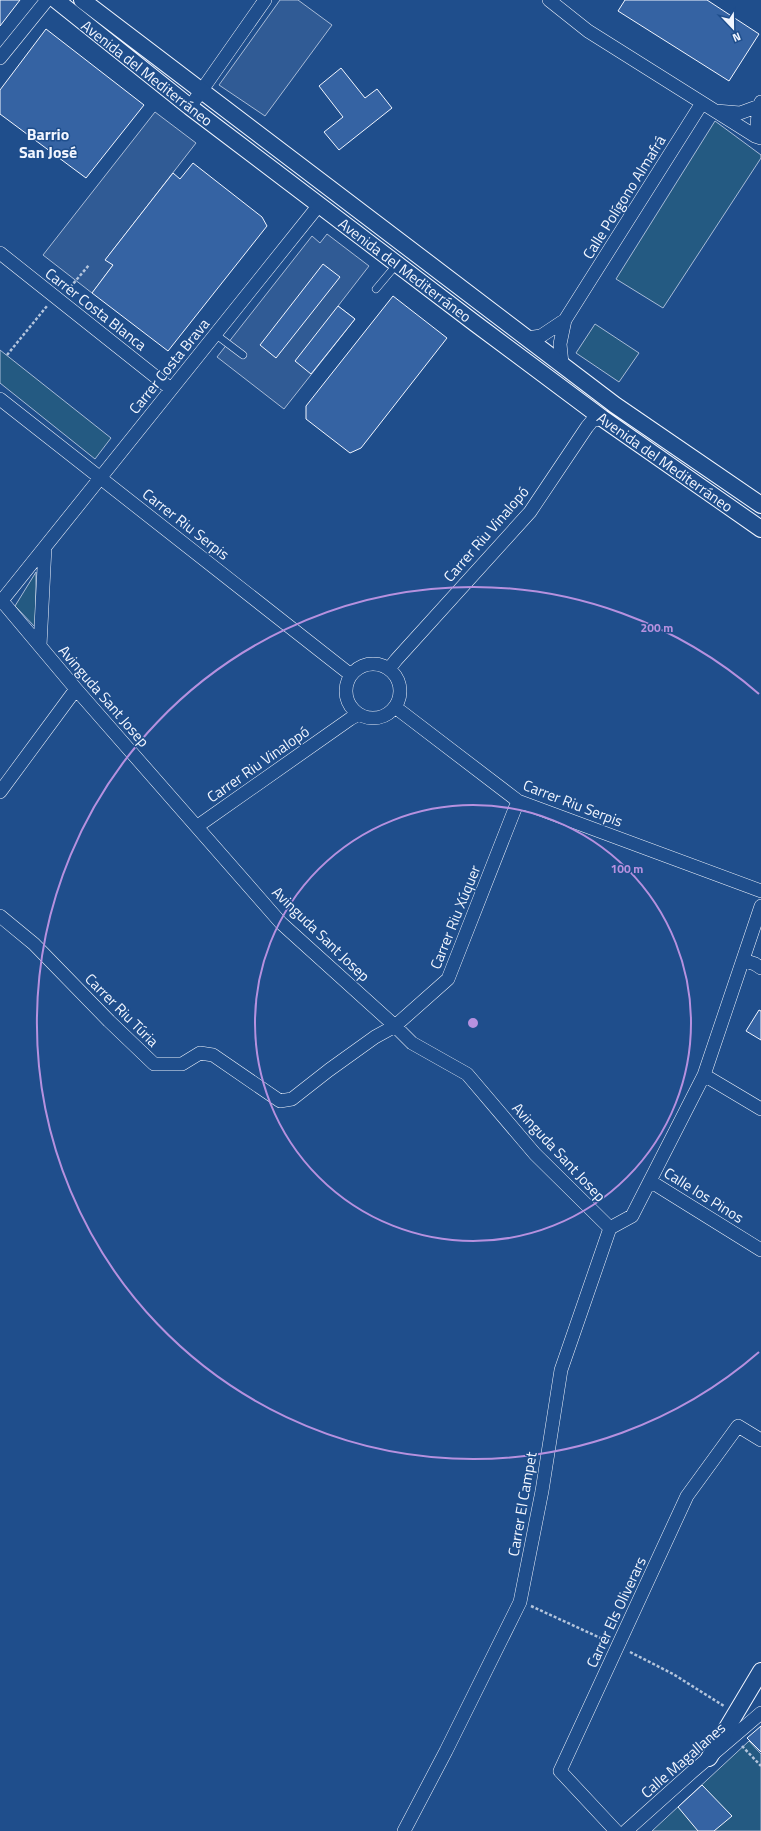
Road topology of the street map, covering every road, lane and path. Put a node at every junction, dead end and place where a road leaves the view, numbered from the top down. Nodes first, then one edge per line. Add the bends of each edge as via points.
1 (47, 0) edge
2 (56, 0) edge
3 (83, 0) edge
4 (265, 0) edge
5 (550, 0) edge
6 (0, 58) edge
7 (201, 91) junction
8 (702, 103) junction
9 (760, 104) edge
10 (190, 107) junction
11 (714, 111) junction
12 (761, 134) edge
13 (761, 138) edge
14 (319, 205) junction
15 (0, 253) edge
16 (397, 264) junction
17 (89, 265) dead end
18 (376, 288) dead end
19 (56, 298) junction
20 (565, 320) junction
21 (215, 334) junction
22 (527, 338) junction
23 (243, 355) dead end
24 (7, 356) dead end
25 (562, 364) junction
26 (171, 389) junction
27 (0, 399) edge
28 (602, 418) junction
29 (100, 478) junction
30 (761, 505) edge
31 (761, 529) edge
32 (45, 547) junction
33 (1, 602) edge
34 (40, 646) junction
35 (389, 669) junction
36 (351, 675) junction
37 (76, 690) junction
38 (395, 707) junction
39 (359, 714) junction
40 (0, 792) edge
41 (518, 801) junction
42 (198, 828) junction
43 (761, 891) edge
44 (761, 906) edge
45 (0, 916) edge
46 (743, 960) junction
47 (761, 968) edge
48 (395, 1026) junction
49 (704, 1075) junction
50 (761, 1109) edge
51 (650, 1181) junction
52 (610, 1228) junction
53 (761, 1250) edge
54 (761, 1440) edge
55 (761, 1671) edge
56 (761, 1713) edge
57 (732, 1739) junction
58 (709, 1758) junction
59 (761, 1766) edge
60 (404, 1831) edge
61 (616, 1831) edge
62 (626, 1831) edge

1 - 6 street
2 - 10 street, Avenida del Mediterráneo
3 - 7 street, Avenida del Mediterráneo
4 - 7 street
5 - 8 street via 588,31
7 - 10 street
7 - 22 street, Avenida del Mediterráneo
8 - 11 street
8 - 20 street, Calle Polígono Almafrá
9 - 11 street via 740,112
9 - 12 street via 757,124
10 - 14 street, Avenida del Mediterráneo
11 - 13 street
14 - 16 street, Avenida del Mediterráneo
14 - 21 street, Carrer Costa Brava
15 - 19 street, Carrer Costa Blanca
16 - 18 lane
16 - 28 street, Avenida del Mediterráneo
17 - 19 path
19 - 24 path
19 - 26 street, Carrer Costa Blanca
20 - 22 street, Calle Polígono Almafrá via 541,336
20 - 25 street, Calle Polígono Almafrá via 560,344
21 - 23 lane
21 - 26 street, Carrer Costa Brava
22 - 25 street, Avenida del Mediterráneo
25 - 30 street, Avenida del Mediterráneo via 615,405
26 - 29 street, Carrer Costa Brava
27 - 29 street, Carrer Riu Serpis
28 - 31 street, Avenida del Mediterráneo
28 - 35 street, Carrer Riu Vinalopó via 592,421 587,427 530,512
29 - 32 street, Carrer Costa Brava
29 - 36 street, Carrer Riu Serpis
32 - 33 street, Carrer Costa Brava
32 - 34 street
33 - 34 street, Avinguda Sant Josep
34 - 37 street, Avinguda Sant Josep
35 - 36 street via 378,665 365,665
35 - 38 street via 399,683 401,691
36 - 39 street via 347,688 348,701
37 - 40 street
37 - 42 street, Avinguda Sant Josep
38 - 39 street via 382,717 366,717
38 - 41 street, Carrer Riu Serpis
39 - 42 street, Carrer Riu Vinalopó
41 - 43 street, Carrer Riu Serpis
41 - 48 street, Carrer Riu Xúquer via 448,979
42 - 48 street, Avinguda Sant Josep via 281,923
44 - 46 street
45 - 48 street, Carrer Riu Túria via 34,944 154,1064 182,1064 200,1053 213,1055 280,1101 292,1099 358,1049
46 - 47 street
46 - 49 street
48 - 52 street, Avinguda Sant Josep via 412,1043 467,1074 535,1154
49 - 50 street
49 - 51 street
51 - 52 street via 632,1216
51 - 53 street, Calle los Pinos
52 - 60 street, Carrer El Campet via 561,1370 542,1491 520,1602
54 - 61 street, Carrer Els Oliverars via 738,1426 687,1496 560,1771
55 - 58 street
56 - 57 street, Calle Magallanes
57 - 58 street, Calle Magallanes
57 - 59 path
58 - 62 street, Calle Magallanes

